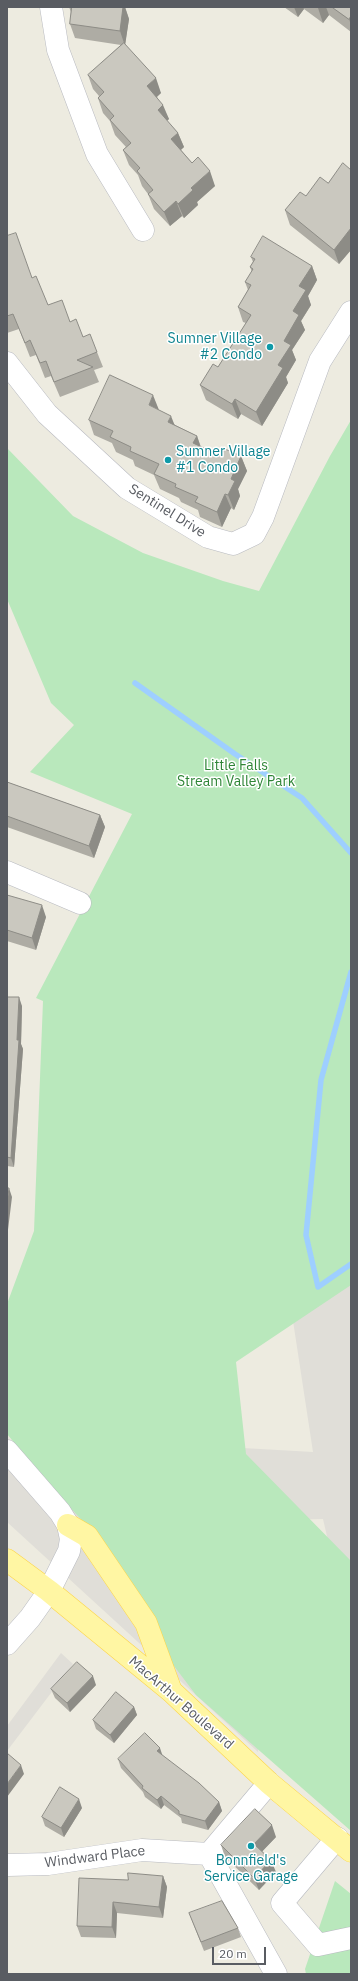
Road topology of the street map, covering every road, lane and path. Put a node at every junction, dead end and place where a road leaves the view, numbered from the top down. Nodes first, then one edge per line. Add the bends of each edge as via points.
1 (51, 7) edge
2 (143, 230) dead end
3 (351, 312) edge
4 (7, 363) edge
5 (7, 872) edge
6 (80, 903) dead end
7 (7, 1451) edge
8 (68, 1525) junction
9 (7, 1560) edge
10 (49, 1591) junction
11 (7, 1644) edge
12 (171, 1691) junction
13 (270, 1783) junction
14 (344, 1845) edge
15 (209, 1854) junction
16 (8, 1865) dead end
17 (351, 1938) edge
18 (276, 1974) edge

1 - 2 street via 58,50 97,154
3 - 4 street, Sentinel Drive via 320,361 263,517 254,534 233,544 208,537 127,488 47,414
5 - 6 street
7 - 8 street via 60,1512
8 - 10 street via 71,1539 69,1551
8 - 12 main road via 86,1536 146,1623
9 - 10 main road, MacArthur Boulevard
10 - 11 street
10 - 12 main road, MacArthur Boulevard
12 - 13 main road, MacArthur Boulevard
13 - 14 main road, MacArthur Boulevard
13 - 15 street
14 - 17 street via 282,1903 318,1945
15 - 16 street, Windward Place via 142,1850 48,1864
15 - 18 street

